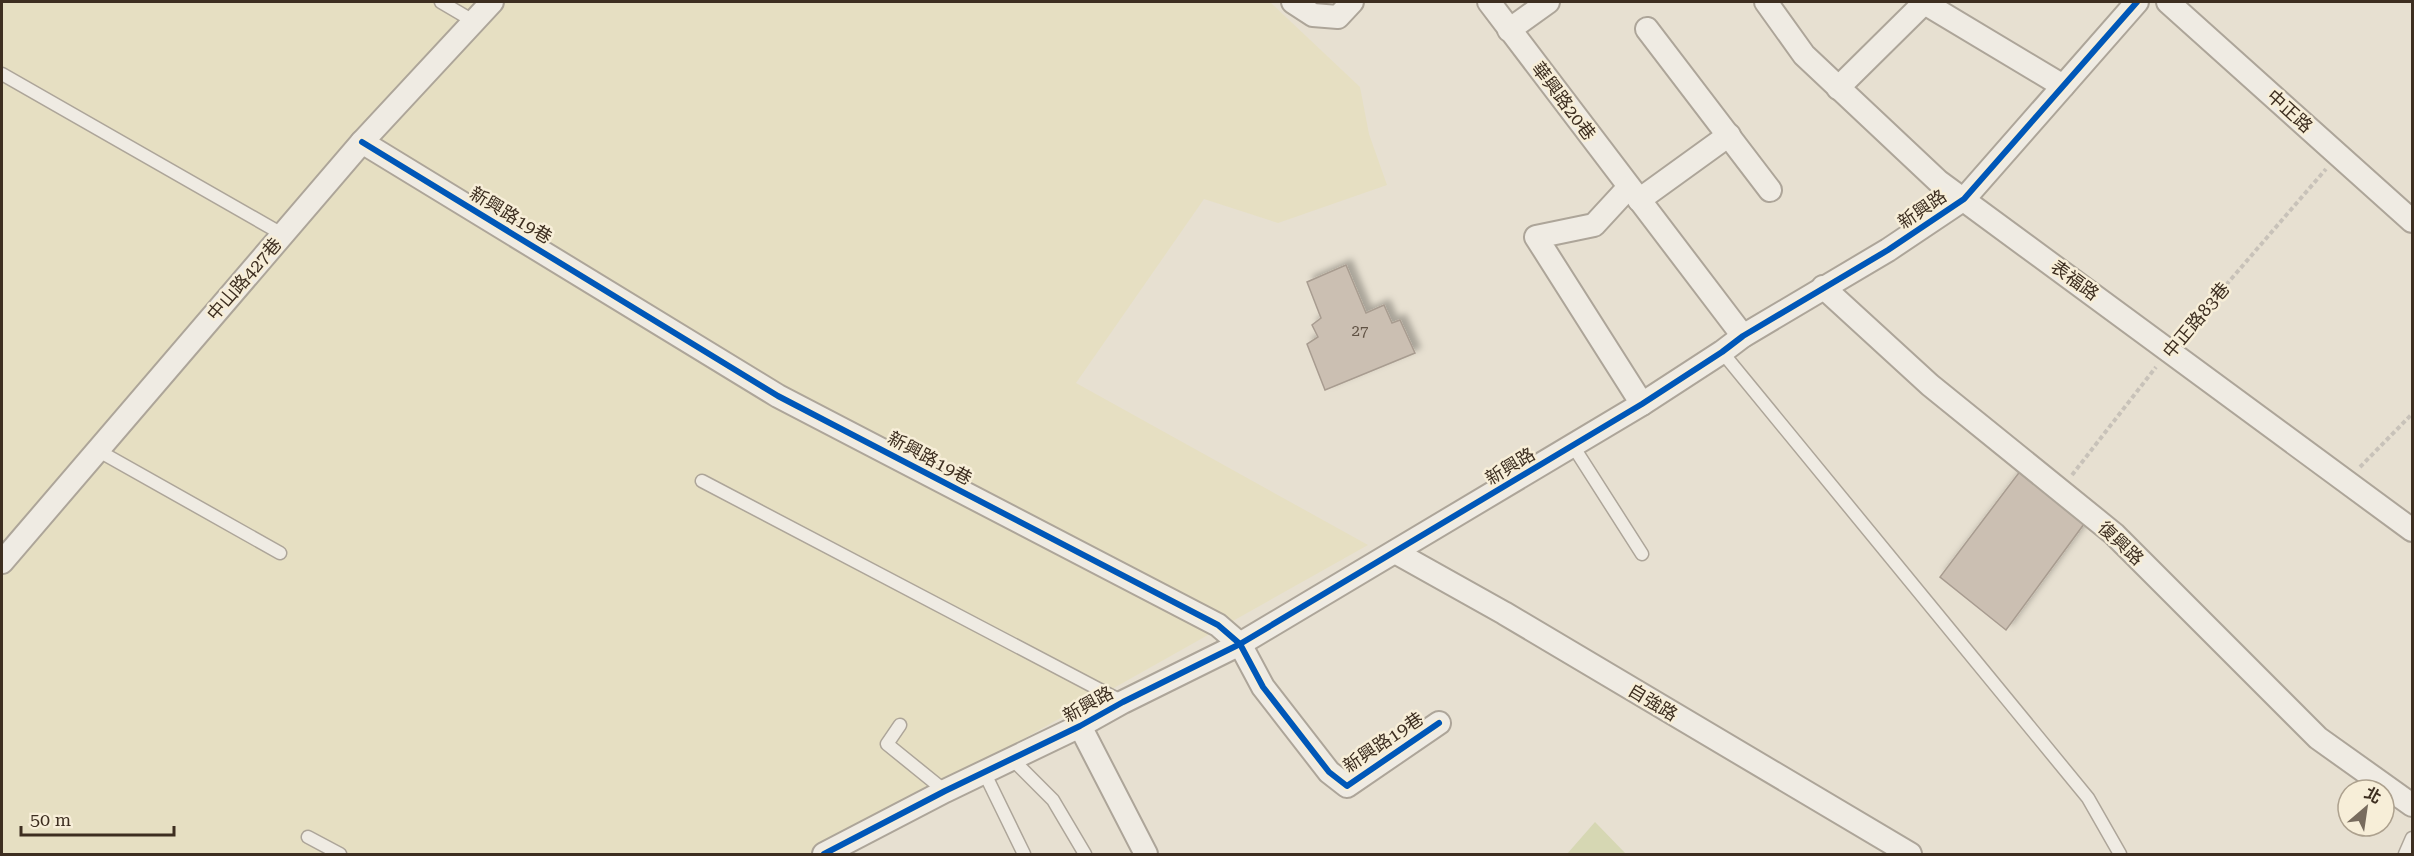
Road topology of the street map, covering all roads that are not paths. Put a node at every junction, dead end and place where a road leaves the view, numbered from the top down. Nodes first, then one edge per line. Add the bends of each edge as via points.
1 (441, 2) edge
2 (492, 2) edge
3 (1293, 2) edge
4 (1352, 2) edge
5 (1489, 2) edge
6 (1548, 2) edge
7 (1766, 2) edge
8 (1923, 2) edge
9 (2137, 2) edge
10 (2168, 2) edge
11 (475, 22) junction
12 (1647, 29) dead end
13 (1509, 30) junction
14 (2, 74) edge
15 (2063, 86) junction
16 (1838, 88) junction
17 (1729, 135) junction
18 (362, 142) junction
19 (1770, 190) dead end
20 (1634, 194) junction
21 (1964, 199) junction
22 (2412, 220) edge
23 (282, 234) junction
24 (1823, 287) junction
25 (1743, 336) junction
26 (1722, 352) junction
27 (1642, 404) junction
28 (1573, 446) junction
29 (97, 450) junction
30 (702, 481) dead end
31 (2412, 530) edge
32 (1395, 552) junction
33 (280, 554) dead end
34 (1642, 554) dead end
35 (2, 562) edge
36 (1240, 644) junction
37 (1123, 702) junction
38 (1439, 723) dead end
39 (900, 725) dead end
40 (1080, 726) junction
41 (1012, 759) junction
42 (984, 772) junction
43 (945, 791) junction
44 (2412, 805) edge
45 (308, 837) dead end
46 (2412, 838) edge
47 (340, 855) edge
48 (824, 855) edge
49 (1024, 855) edge
50 (1084, 855) edge
51 (1146, 855) edge
52 (1910, 855) edge
53 (2120, 855) edge
54 (2405, 855) edge

1 - 11 lane
2 - 11 street, 中山路427巷
3 - 4 street via 1313,15 1338,17
5 - 13 street, 華興路20巷
6 - 13 street
7 - 16 street, 表福路 via 1804,55
8 - 15 street
8 - 16 street
9 - 15 street, 新興路
10 - 22 street, 中正路
11 - 18 street, 中山路427巷
12 - 17 street
13 - 20 street, 華興路20巷
14 - 23 lane
15 - 21 street, 新興路
16 - 21 street, 表福路 via 1938,181
17 - 19 street
17 - 20 street
18 - 23 street, 中山路427巷
18 - 36 street, 新興路19巷 via 778,396 1218,625
20 - 25 street, 華興路20巷
20 - 27 street via 1594,225 1536,237
21 - 24 street, 新興路 via 1888,250
21 - 31 street, 表福路
23 - 29 street, 中山路427巷
24 - 25 street, 新興路
24 - 44 street, 復興路 via 1930,385 2114,534 2318,738
25 - 26 street, 新興路
26 - 27 street, 新興路
26 - 53 lane via 2088,798
27 - 28 street, 新興路
28 - 32 street, 新興路
28 - 34 lane
29 - 33 lane
29 - 35 street, 中山路427巷
30 - 37 lane
32 - 36 street, 新興路
32 - 52 street, 自強路
36 - 37 street, 新興路
36 - 38 street, 新興路19巷 via 1263,687 1329,772 1347,786
37 - 40 street, 新興路
39 - 43 lane via 887,744
40 - 41 street, 新興路
40 - 51 street
41 - 42 street, 新興路
41 - 50 lane via 1053,800
42 - 43 street, 新興路
42 - 49 lane
43 - 48 street, 新興路
45 - 47 lane
46 - 54 lane

